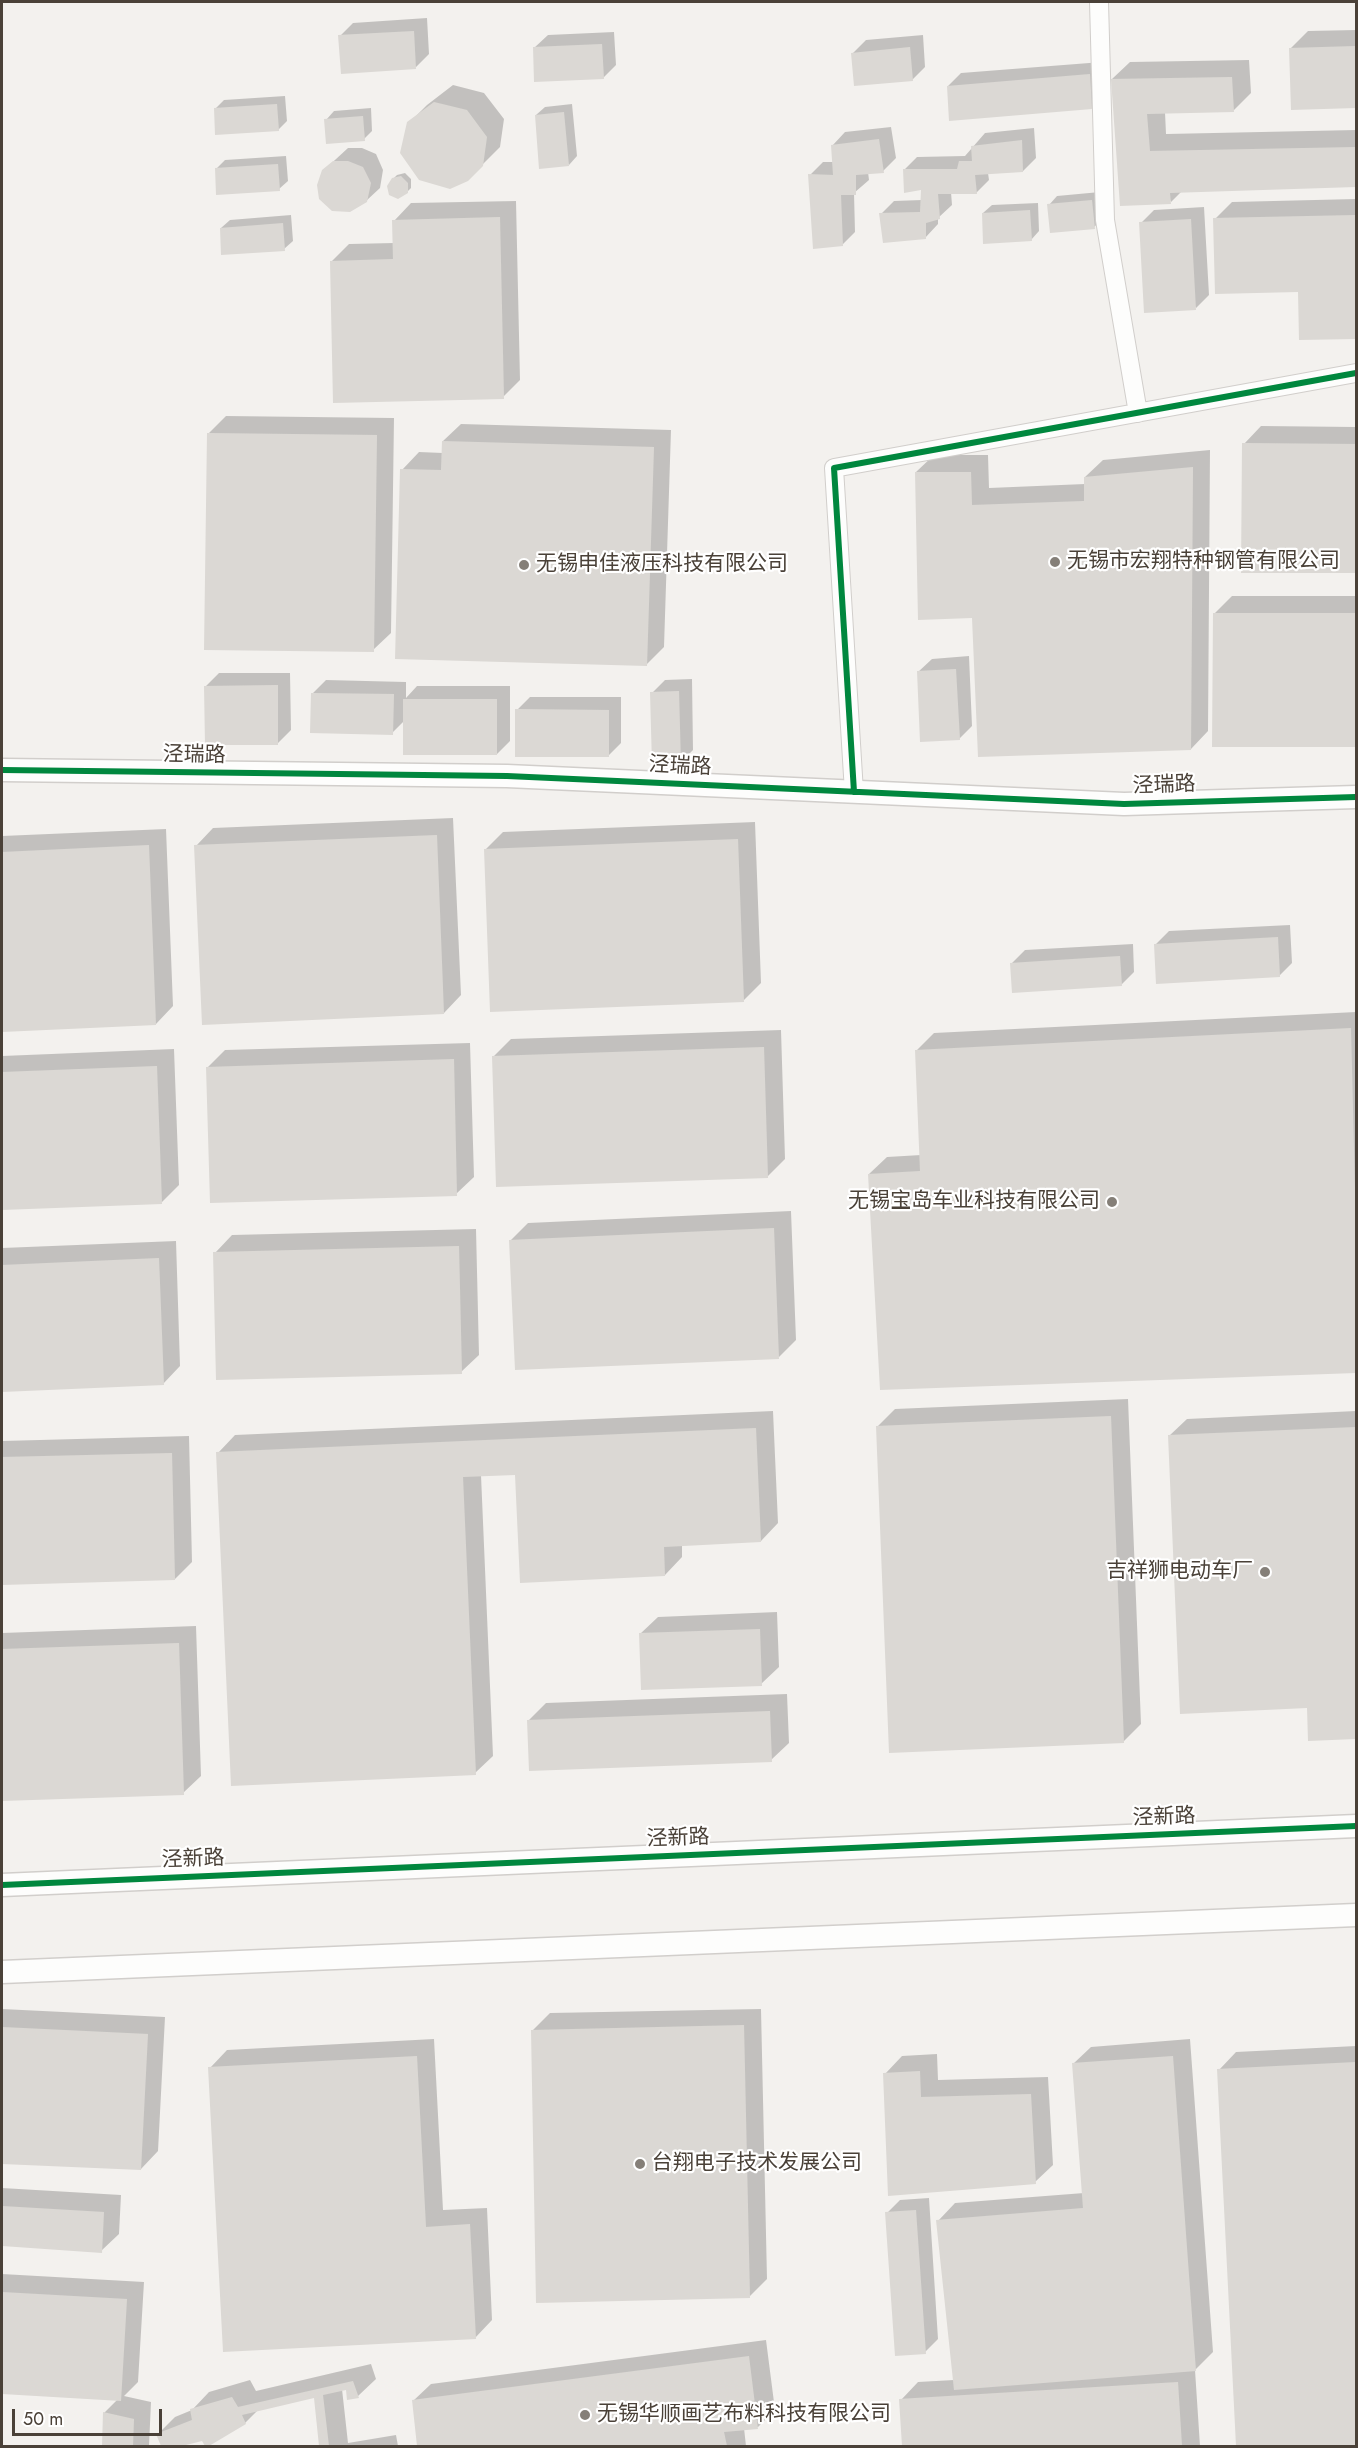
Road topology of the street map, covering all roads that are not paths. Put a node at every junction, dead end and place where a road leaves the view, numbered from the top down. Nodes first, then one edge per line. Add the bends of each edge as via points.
1 (1099, 2) edge
2 (1356, 373) edge
3 (1138, 412) junction
4 (2, 771) edge
5 (854, 792) junction
6 (1356, 796) edge
7 (1356, 1826) edge
8 (2, 1885) edge
9 (1356, 1915) edge
10 (2, 1972) edge

1 - 3 street via 1105,220
2 - 3 street
3 - 5 street via 834,468
4 - 5 street, 泾瑞路 via 507,776
5 - 6 street, 泾瑞路 via 1124,804
7 - 8 street, 泾新路
9 - 10 street

